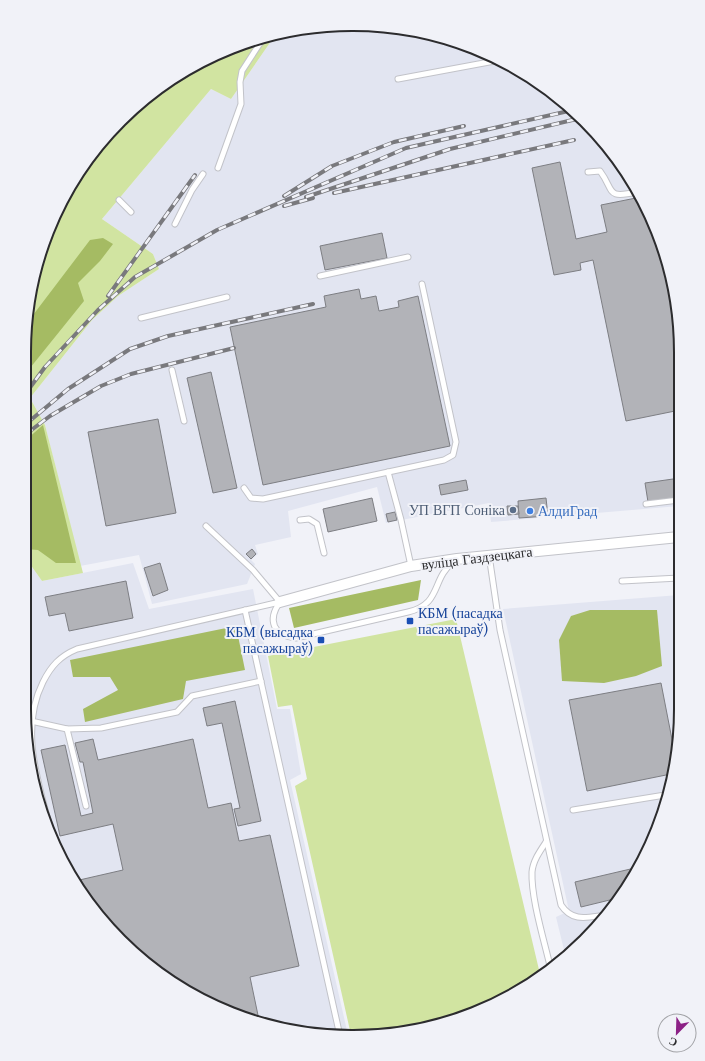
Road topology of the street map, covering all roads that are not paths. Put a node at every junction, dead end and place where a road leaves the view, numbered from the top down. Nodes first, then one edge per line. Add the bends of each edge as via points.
1 (258, 45) edge
2 (490, 62) edge
3 (398, 79) dead end
4 (218, 168) dead end
5 (588, 172) dead end
6 (203, 174) dead end
7 (632, 193) edge
8 (119, 200) dead end
9 (131, 212) dead end
10 (175, 224) dead end
11 (408, 257) dead end
12 (320, 276) dead end
13 (422, 284) dead end
14 (227, 297) dead end
15 (141, 318) dead end
16 (172, 370) dead end
17 (184, 421) dead end
18 (388, 472) junction
19 (244, 488) dead end
20 (674, 501) edge
21 (646, 504) dead end
22 (300, 520) dead end
23 (206, 526) dead end
24 (674, 537) edge
25 (324, 553) dead end
26 (489, 555) junction
27 (457, 559) junction
28 (411, 566) junction
29 (674, 578) edge
30 (622, 581) dead end
31 (280, 602) junction
32 (245, 610) junction
33 (261, 681) junction
34 (32, 719) edge
35 (31, 721) edge
36 (67, 729) junction
37 (662, 795) edge
38 (86, 806) dead end
39 (573, 810) dead end
40 (546, 842) junction
41 (598, 916) edge
42 (549, 963) edge
43 (339, 1029) edge

1 - 4 lane via 242,70 241,104
2 - 3 lane
5 - 7 lane via 600,171 608,189 616,194
6 - 10 lane
8 - 9 lane
11 - 12 lane
13 - 18 lane via 456,442 455,450 453,455 444,460
14 - 15 lane
16 - 17 lane
18 - 19 lane via 263,499 251,498
18 - 28 lane via 402,520
20 - 21 lane
22 - 25 lane via 309,519 317,524
23 - 31 lane via 253,570
24 - 26 street, вуліца Газдзецкага
26 - 27 street, вуліца Газдзецкага
26 - 40 lane via 500,630
27 - 28 street, вуліца Газдзецкага
27 - 31 lane via 444,573 425,606 408,612 296,638 280,634 275,628 273,615
28 - 31 street, вуліца Газдзецкага
29 - 30 lane
31 - 32 lane
32 - 33 lane
32 - 34 lane via 65,655 45,679
33 - 36 lane via 192,696 177,712 101,728
33 - 43 lane
35 - 36 lane
36 - 38 lane
37 - 39 lane
40 - 41 lane via 561,905 566,913 578,918
40 - 42 lane via 537,855 532,872 536,907

